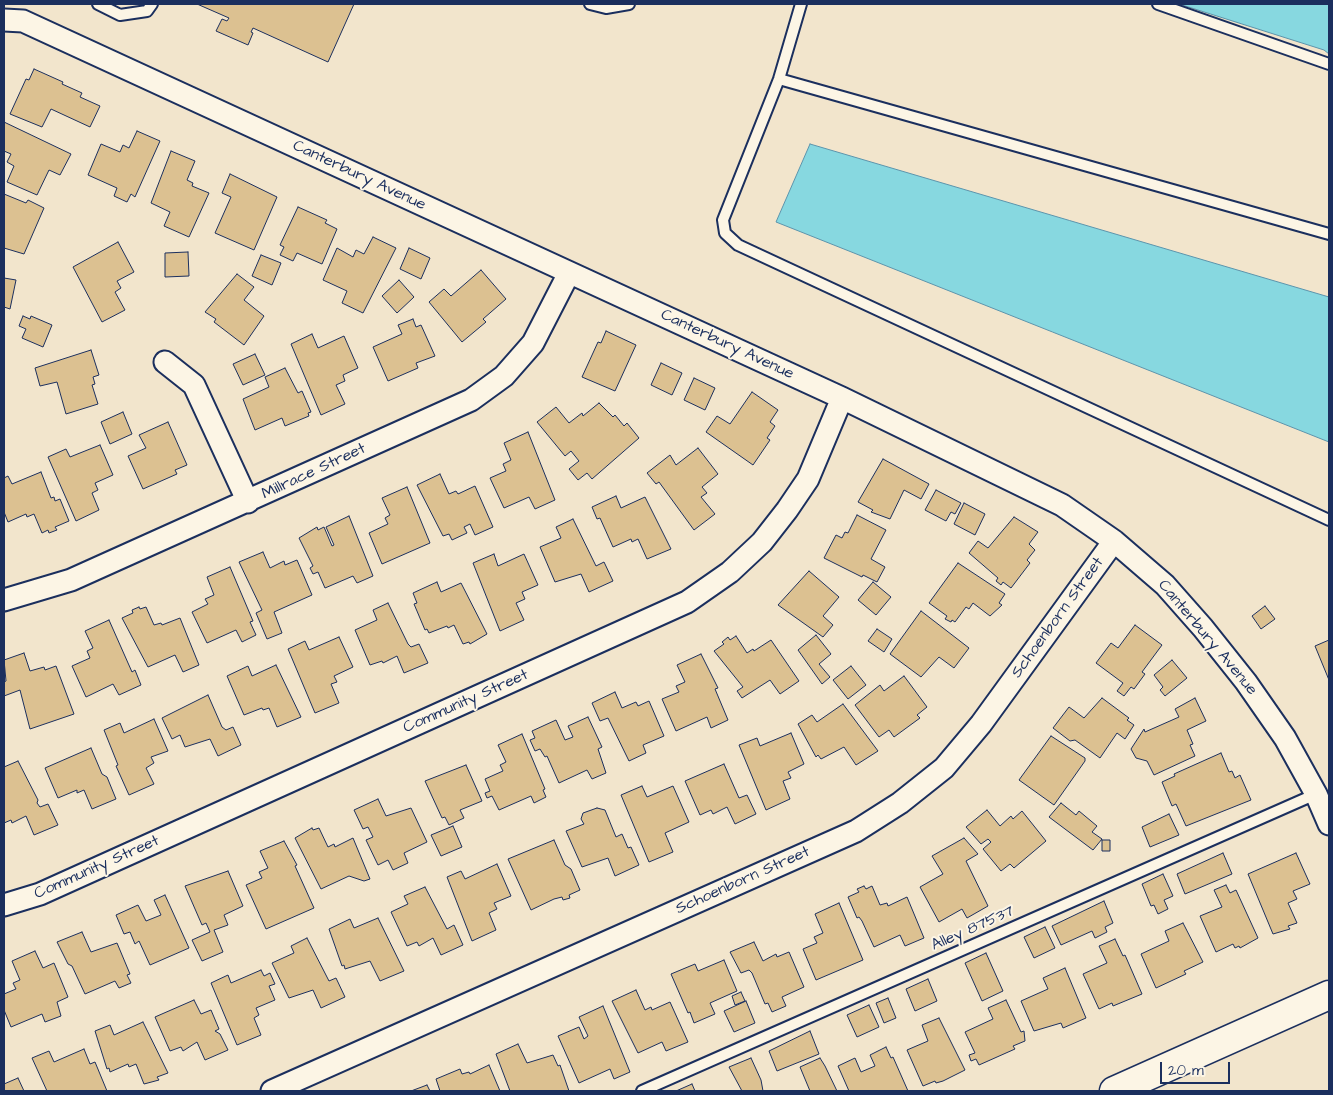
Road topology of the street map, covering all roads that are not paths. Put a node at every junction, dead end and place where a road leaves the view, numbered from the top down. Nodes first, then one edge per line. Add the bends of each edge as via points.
1 (98, 4) edge
2 (152, 4) edge
3 (590, 4) edge
4 (629, 4) edge
5 (801, 4) edge
6 (1158, 4) edge
7 (4, 20) edge
8 (1329, 64) edge
9 (779, 79) junction
10 (1329, 234) edge
11 (569, 273) junction
12 (165, 362) dead end
13 (842, 398) junction
14 (248, 502) junction
15 (1329, 520) edge
16 (1114, 541) junction
17 (4, 600) edge
18 (1316, 794) junction
19 (1329, 824) edge
20 (4, 905) edge
21 (1329, 995) edge
22 (272, 1091) edge
23 (642, 1091) edge
24 (1114, 1091) edge

1 - 2 lane via 120,15 147,11
3 - 4 lane via 606,8
5 - 9 lane
6 - 8 lane
7 - 11 street, Canterbury Avenue via 23,20
9 - 10 lane
9 - 15 lane via 723,220 725,233 738,246
11 - 13 street, Canterbury Avenue
11 - 14 street, Millrace Street via 533,343 504,376 471,400
12 - 14 street via 194,385
13 - 16 street, Canterbury Avenue via 1062,505
13 - 20 street, Community Street via 808,479 787,510 762,542 730,572 687,602 40,894
14 - 17 street, Millrace Street via 71,580
16 - 18 street, Canterbury Avenue via 1166,585 1246,682 1285,738
16 - 22 street, Schoenborn Street via 981,724 944,768 900,803 856,831
18 - 19 street, Canterbury Avenue
18 - 23 lane, Alley 87537
21 - 24 main road

